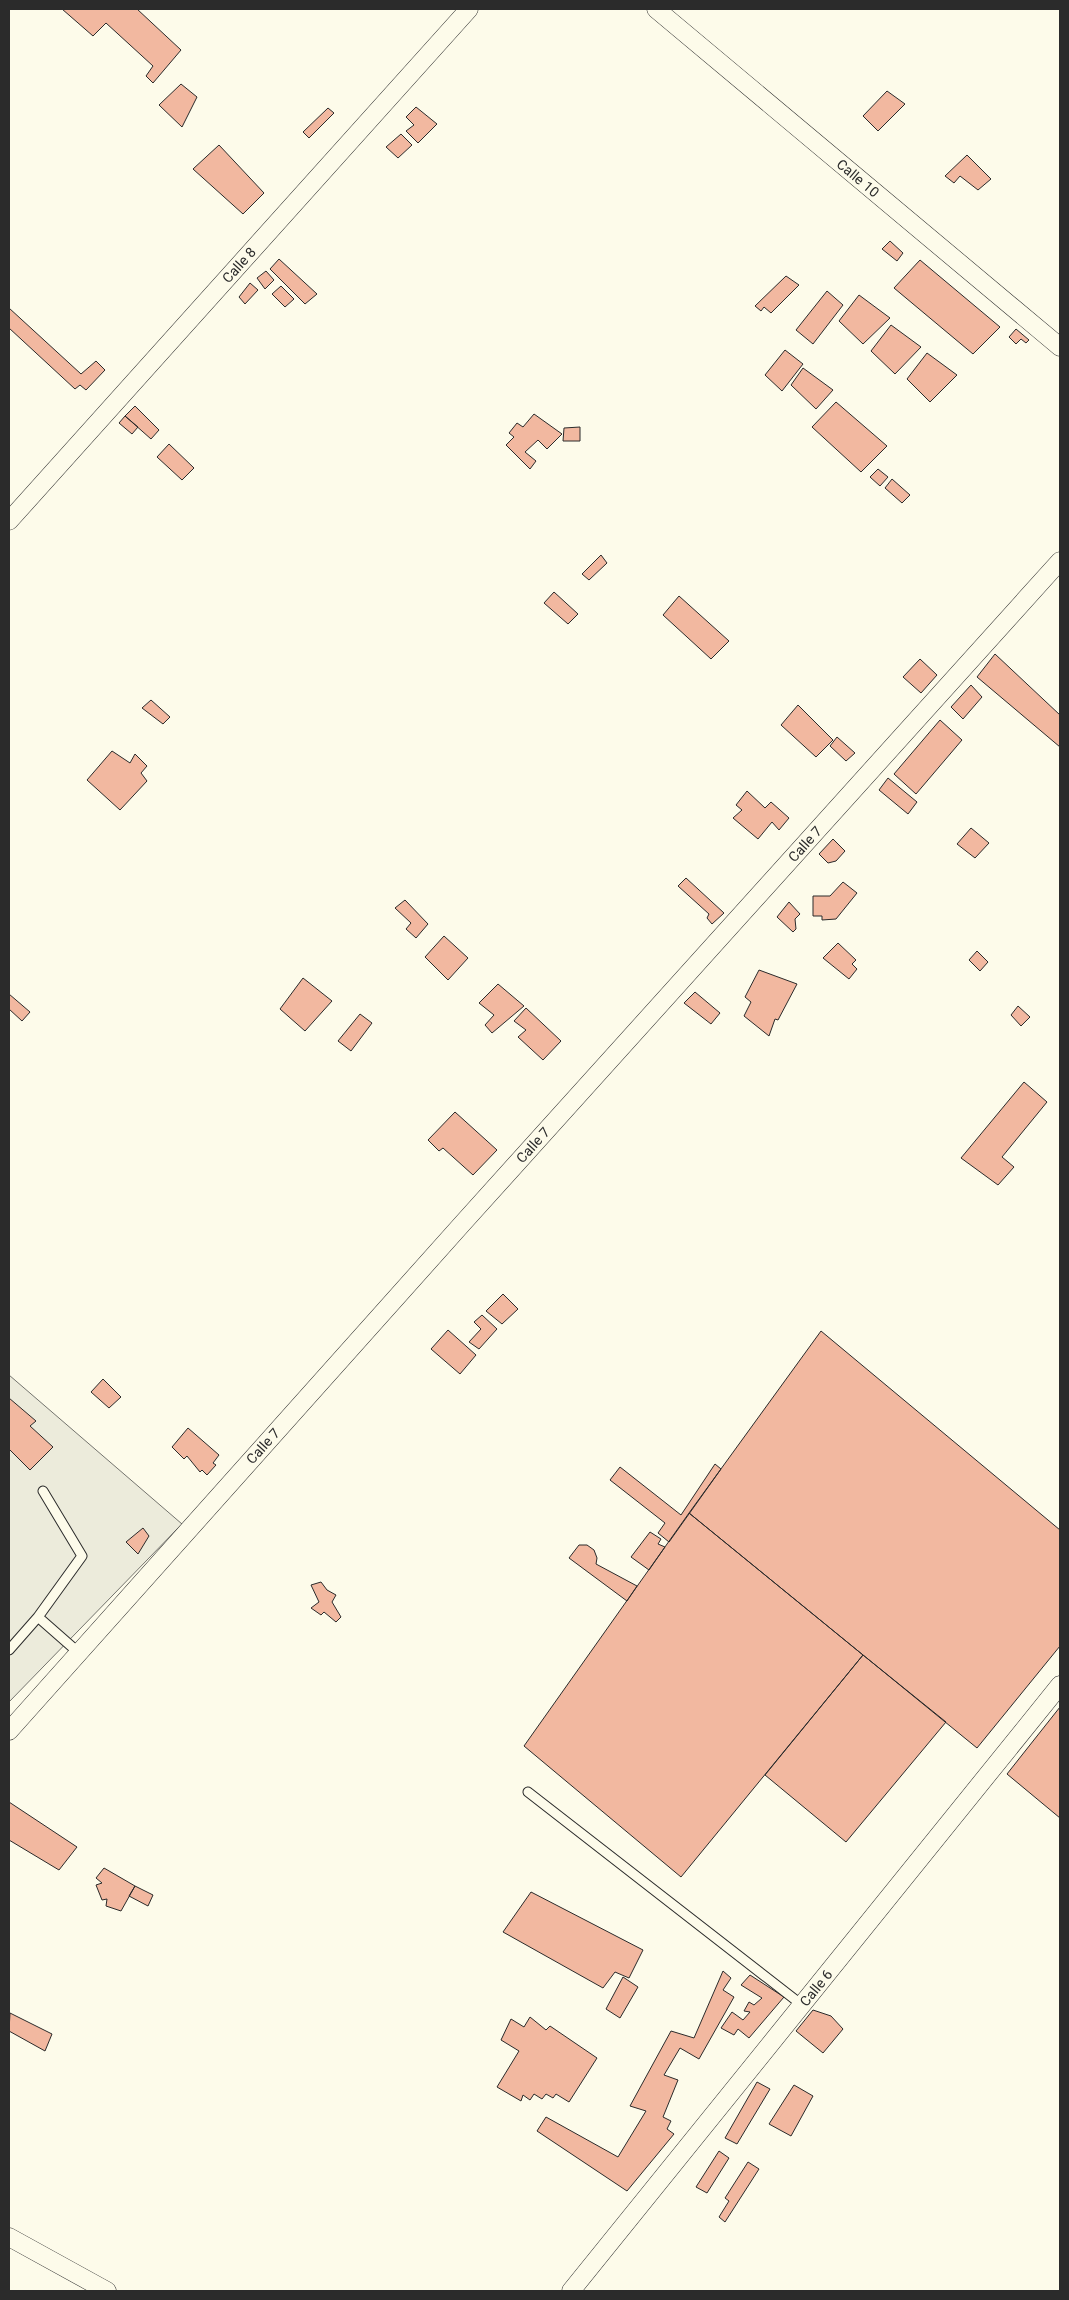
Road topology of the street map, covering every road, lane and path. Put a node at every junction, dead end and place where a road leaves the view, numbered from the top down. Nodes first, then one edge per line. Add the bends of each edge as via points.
1 (469, 9) edge
2 (656, 9) edge
3 (1060, 346) edge
4 (9, 521) edge
5 (1060, 561) edge
6 (42, 1491) dead end
7 (38, 1617) junction
8 (9, 1650) edge
9 (79, 1653) junction
10 (1060, 1685) edge
11 (9, 1731) edge
12 (528, 1792) dead end
13 (802, 2005) junction
14 (9, 2237) edge
15 (107, 2291) edge
16 (571, 2291) edge

1 - 4 street, Calle 8
2 - 3 street, Calle 10
5 - 9 street, Calle 7
6 - 7 lane via 82,1556
7 - 8 lane
7 - 9 lane
9 - 11 street, Calle 7
10 - 13 street, Calle 6
12 - 13 lane
13 - 16 street, Calle 6
14 - 15 street

